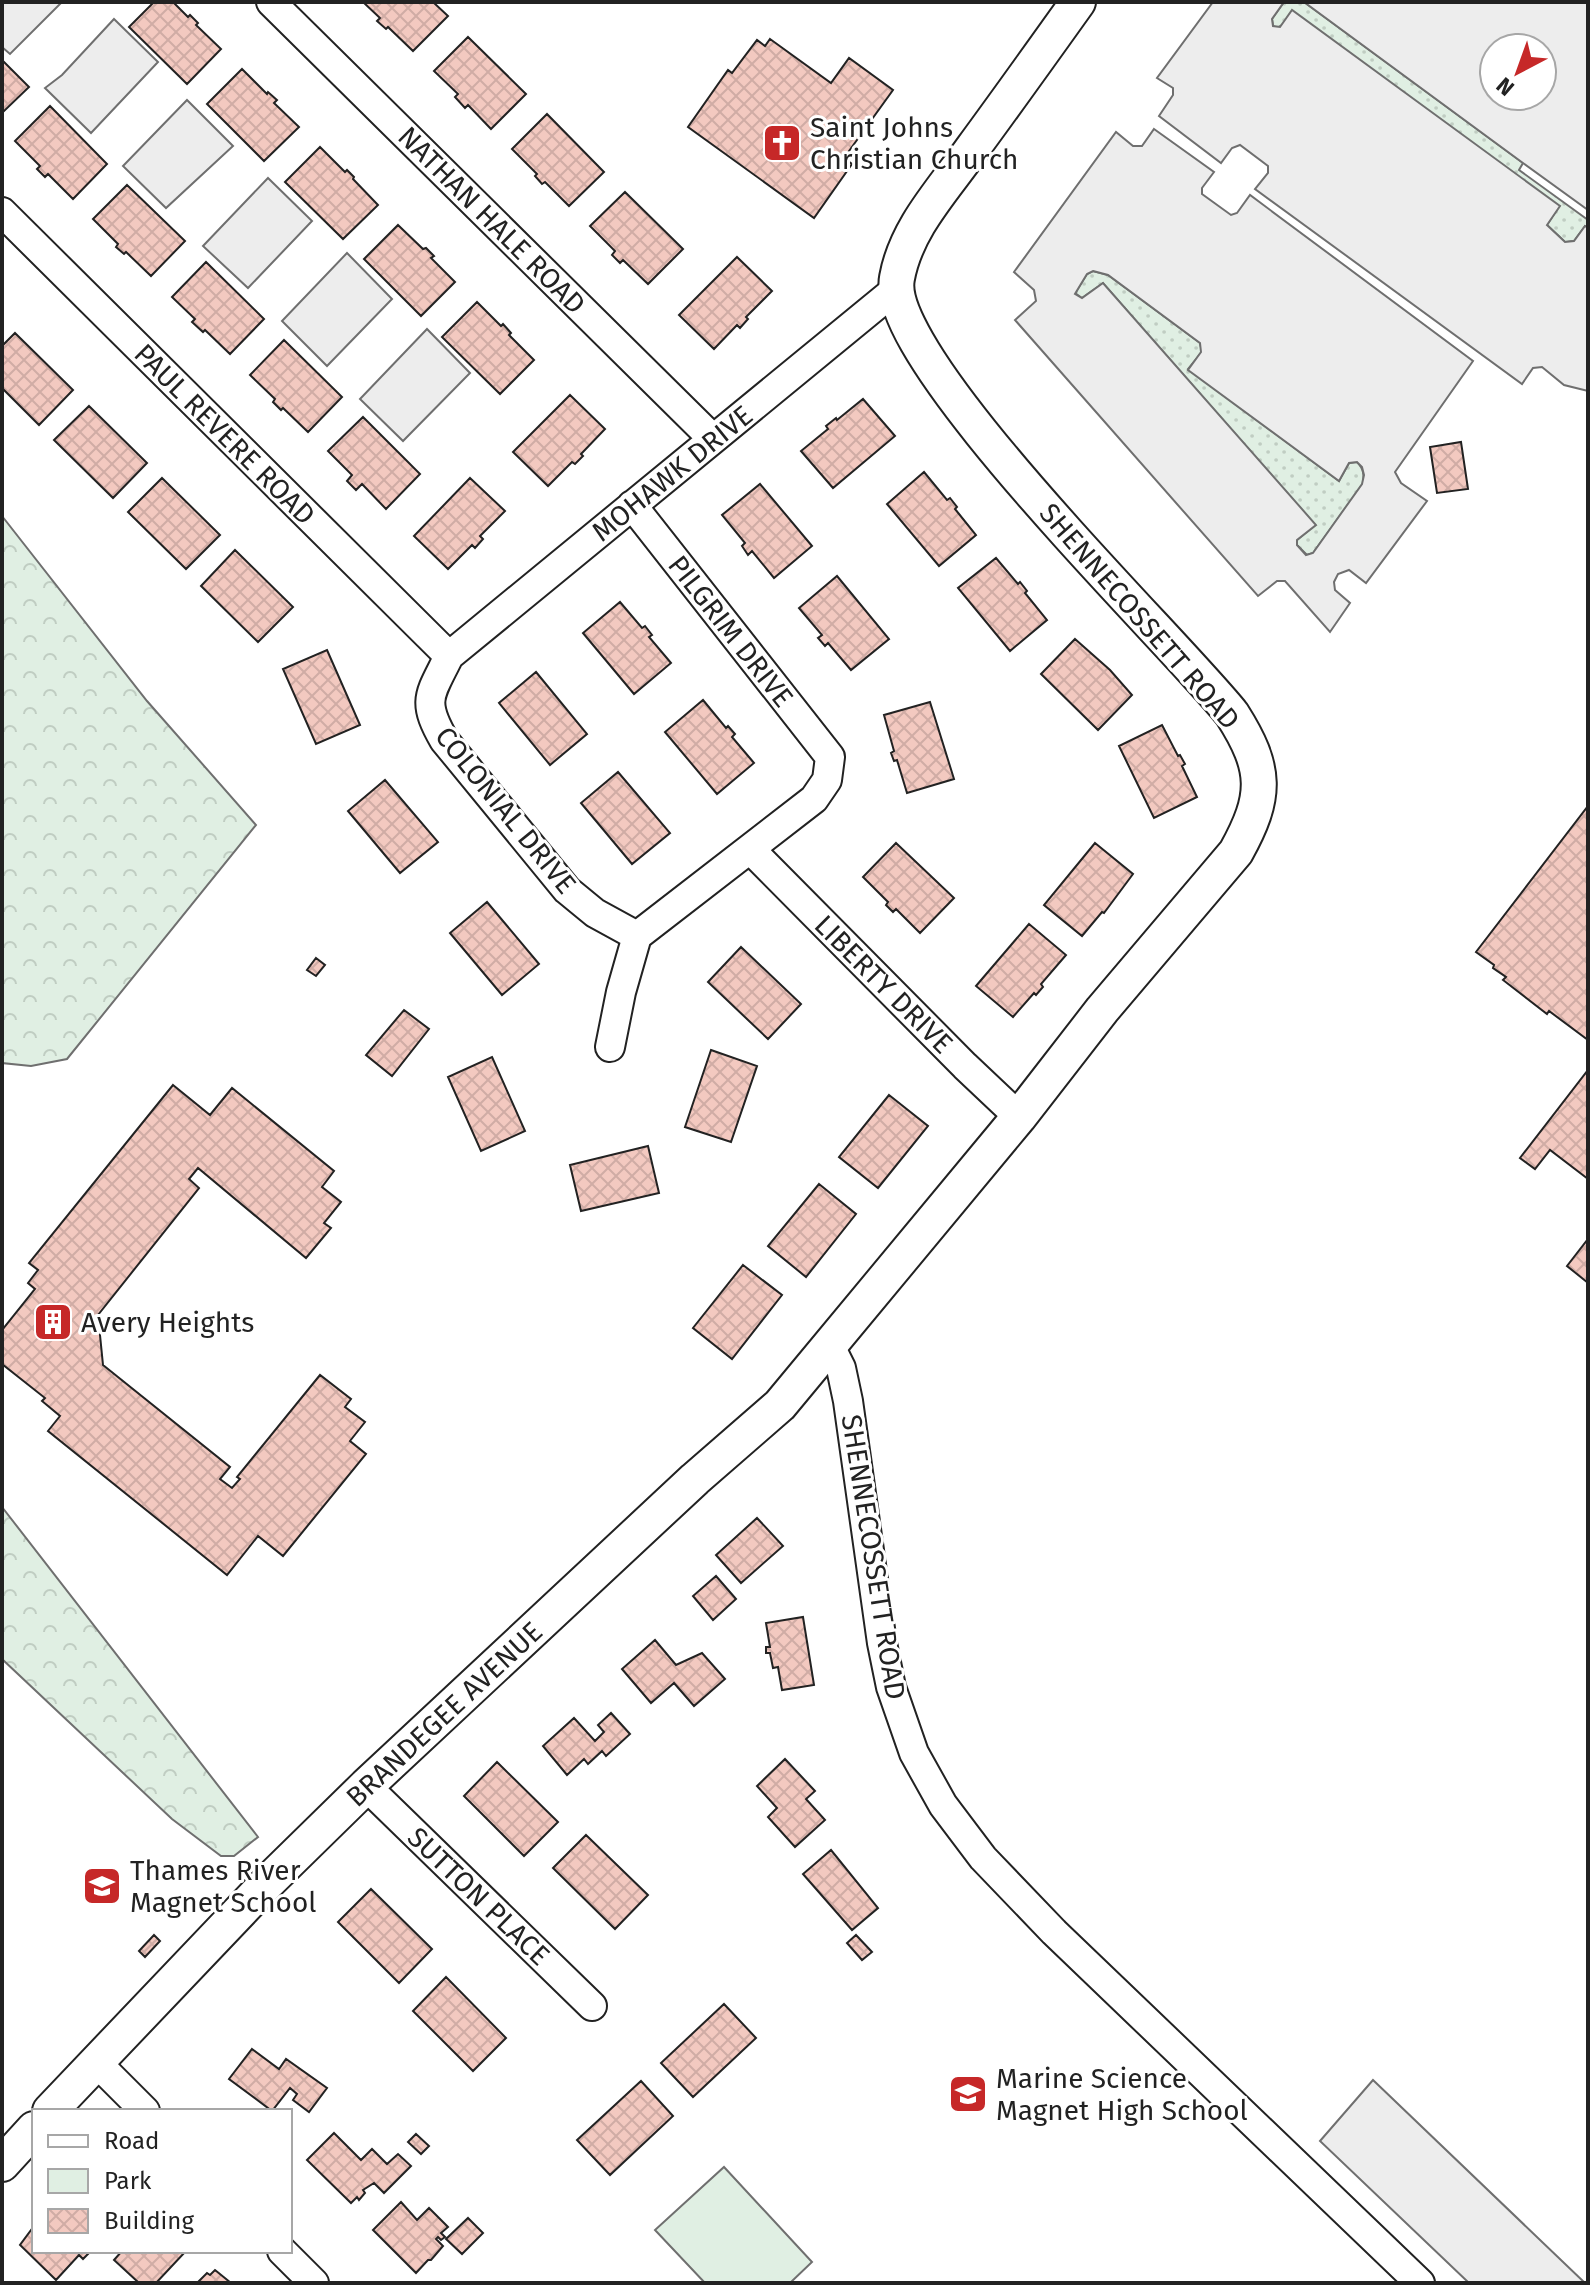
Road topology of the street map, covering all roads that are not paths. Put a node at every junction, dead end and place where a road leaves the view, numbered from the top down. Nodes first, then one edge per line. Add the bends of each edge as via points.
1 (271, 2) edge
2 (1078, 2) edge
3 (2, 212) edge
4 (895, 290) junction
5 (713, 439) junction
6 (632, 505) junction
7 (449, 656) junction
8 (751, 850) junction
9 (637, 936) junction
10 (610, 1047) dead end
11 (1019, 1117) junction
12 (838, 1337) junction
13 (366, 1786) junction
14 (592, 2006) dead end
15 (95, 2061) junction
16 (52, 2109) edge
17 (143, 2109) edge
18 (32, 2131) edge
19 (2, 2164) edge
20 (284, 2253) edge
21 (314, 2283) edge
22 (1420, 2283) edge

1 - 5 street, NATHAN HALE ROAD
2 - 4 street via 909,236
3 - 7 street, PAUL REVERE ROAD
4 - 5 street, MOHAWK DRIVE
4 - 11 street, SHENNECOSSETT ROAD via 902,315 956,399 1016,477 1220,699 1243,730 1258,774 1257,811 1236,852
5 - 6 street, MOHAWK DRIVE
6 - 7 street, MOHAWK DRIVE
6 - 8 street, PILGRIM DRIVE via 830,757 827,780 814,799
7 - 9 street, COLONIAL DRIVE via 429,697 433,721 444,740 567,890
8 - 9 street
8 - 11 street, LIBERTY DRIVE
9 - 10 street
11 - 12 street, SHENNECOSSETT ROAD
12 - 13 street, BRANDEGEE AVENUE via 780,1405
12 - 22 street, SHENNECOSSETT ROAD via 891,1687 914,1753 943,1805 983,1858 1054,1932
13 - 14 street, SUTTON PLACE
13 - 15 street, BRANDEGEE AVENUE
15 - 16 street, BRANDEGEE AVENUE
15 - 17 street
18 - 19 street
20 - 21 street

